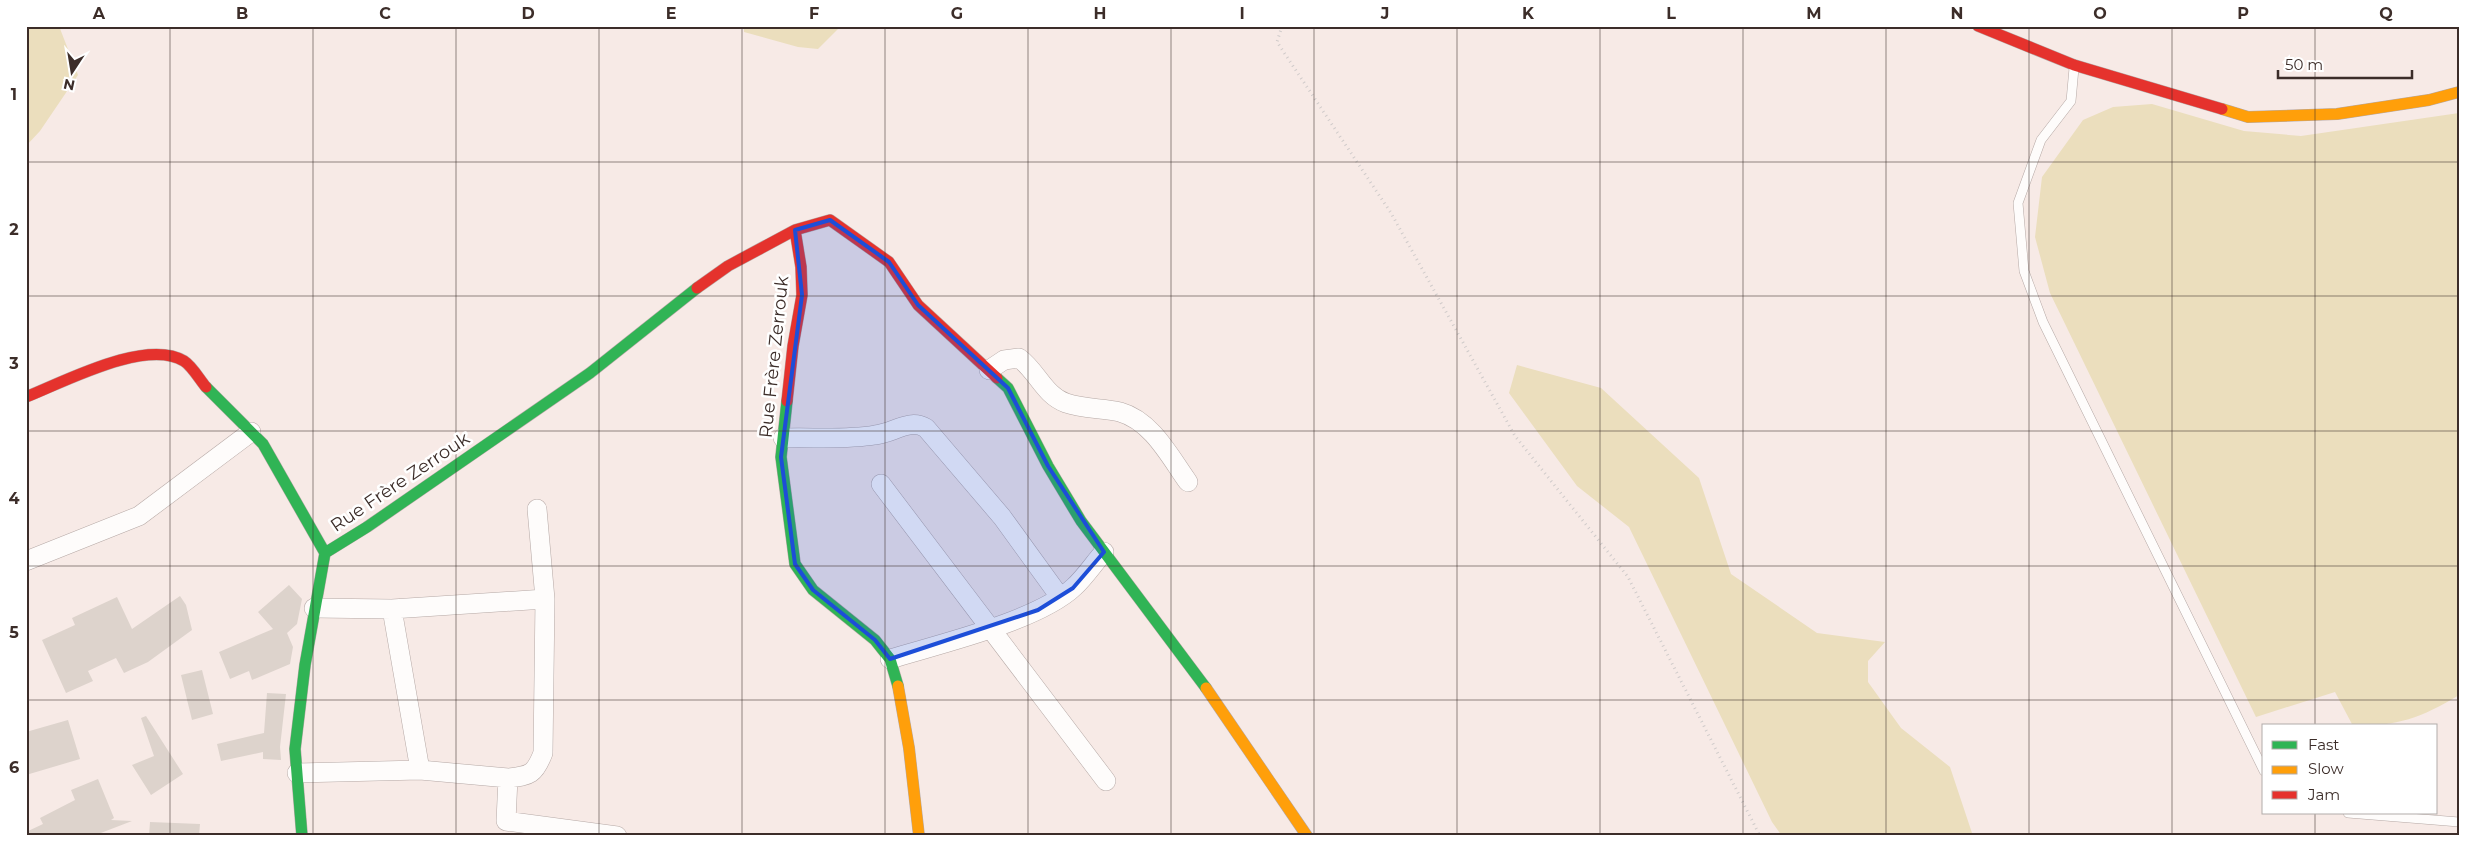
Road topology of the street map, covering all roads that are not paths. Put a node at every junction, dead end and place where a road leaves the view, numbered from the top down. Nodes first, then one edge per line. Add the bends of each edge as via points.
1 (1978, 26) edge
2 (2074, 65) junction
3 (2459, 92) edge
4 (795, 230) junction
5 (988, 370) junction
6 (26, 397) edge
7 (251, 432) junction
8 (783, 438) junction
9 (1188, 482) dead end
10 (881, 484) dead end
11 (536, 509) dead end
12 (1104, 552) junction
13 (325, 554) junction
14 (26, 561) edge
15 (1060, 597) junction
16 (545, 599) junction
17 (314, 608) junction
18 (392, 609) junction
19 (991, 628) junction
20 (890, 659) junction
21 (2262, 767) edge
22 (420, 770) junction
23 (297, 773) junction
24 (508, 778) junction
25 (1106, 782) dead end
26 (2360, 814) edge
27 (2459, 822) edge
28 (505, 829) edge
29 (302, 836) edge
30 (617, 836) edge
31 (918, 836) edge
32 (1307, 836) edge

1 - 2 street
2 - 3 street via 2248,117 2337,114 2429,100
2 - 21 lane via 2071,101 2041,140 2018,202 2024,271 2043,322
4 - 5 street via 830,220 854,235 889,262 918,305
4 - 8 street, Rue Frère Zerrouk via 802,295
4 - 13 street, Rue Frère Zerrouk via 754,250 695,289 590,373
5 - 9 street via 1004,360 1019,358 1050,394 1066,403 1120,412 1138,419 1155,436
5 - 12 street via 1008,388 1048,466
6 - 7 street via 130,356 166,354 185,360 214,398
7 - 13 street via 263,444
7 - 14 street via 139,516
8 - 15 street via 876,435 919,424 926,428 1002,518
8 - 20 street, Rue Frère Zerrouk via 781,457 795,564 812,590 875,640
10 - 19 street
11 - 16 street
12 - 15 street via 1074,588
12 - 32 street via 1232,724
13 - 17 street
15 - 19 street via 1038,610
16 - 18 street
16 - 24 street via 543,753 538,767 527,776
17 - 18 street
17 - 23 street via 295,749
18 - 22 street
19 - 20 street
19 - 25 street
20 - 31 street, Rue Frère Zerrouk via 909,748
22 - 23 street
22 - 24 street
23 - 29 street
24 - 28 street
26 - 27 lane
28 - 30 street

